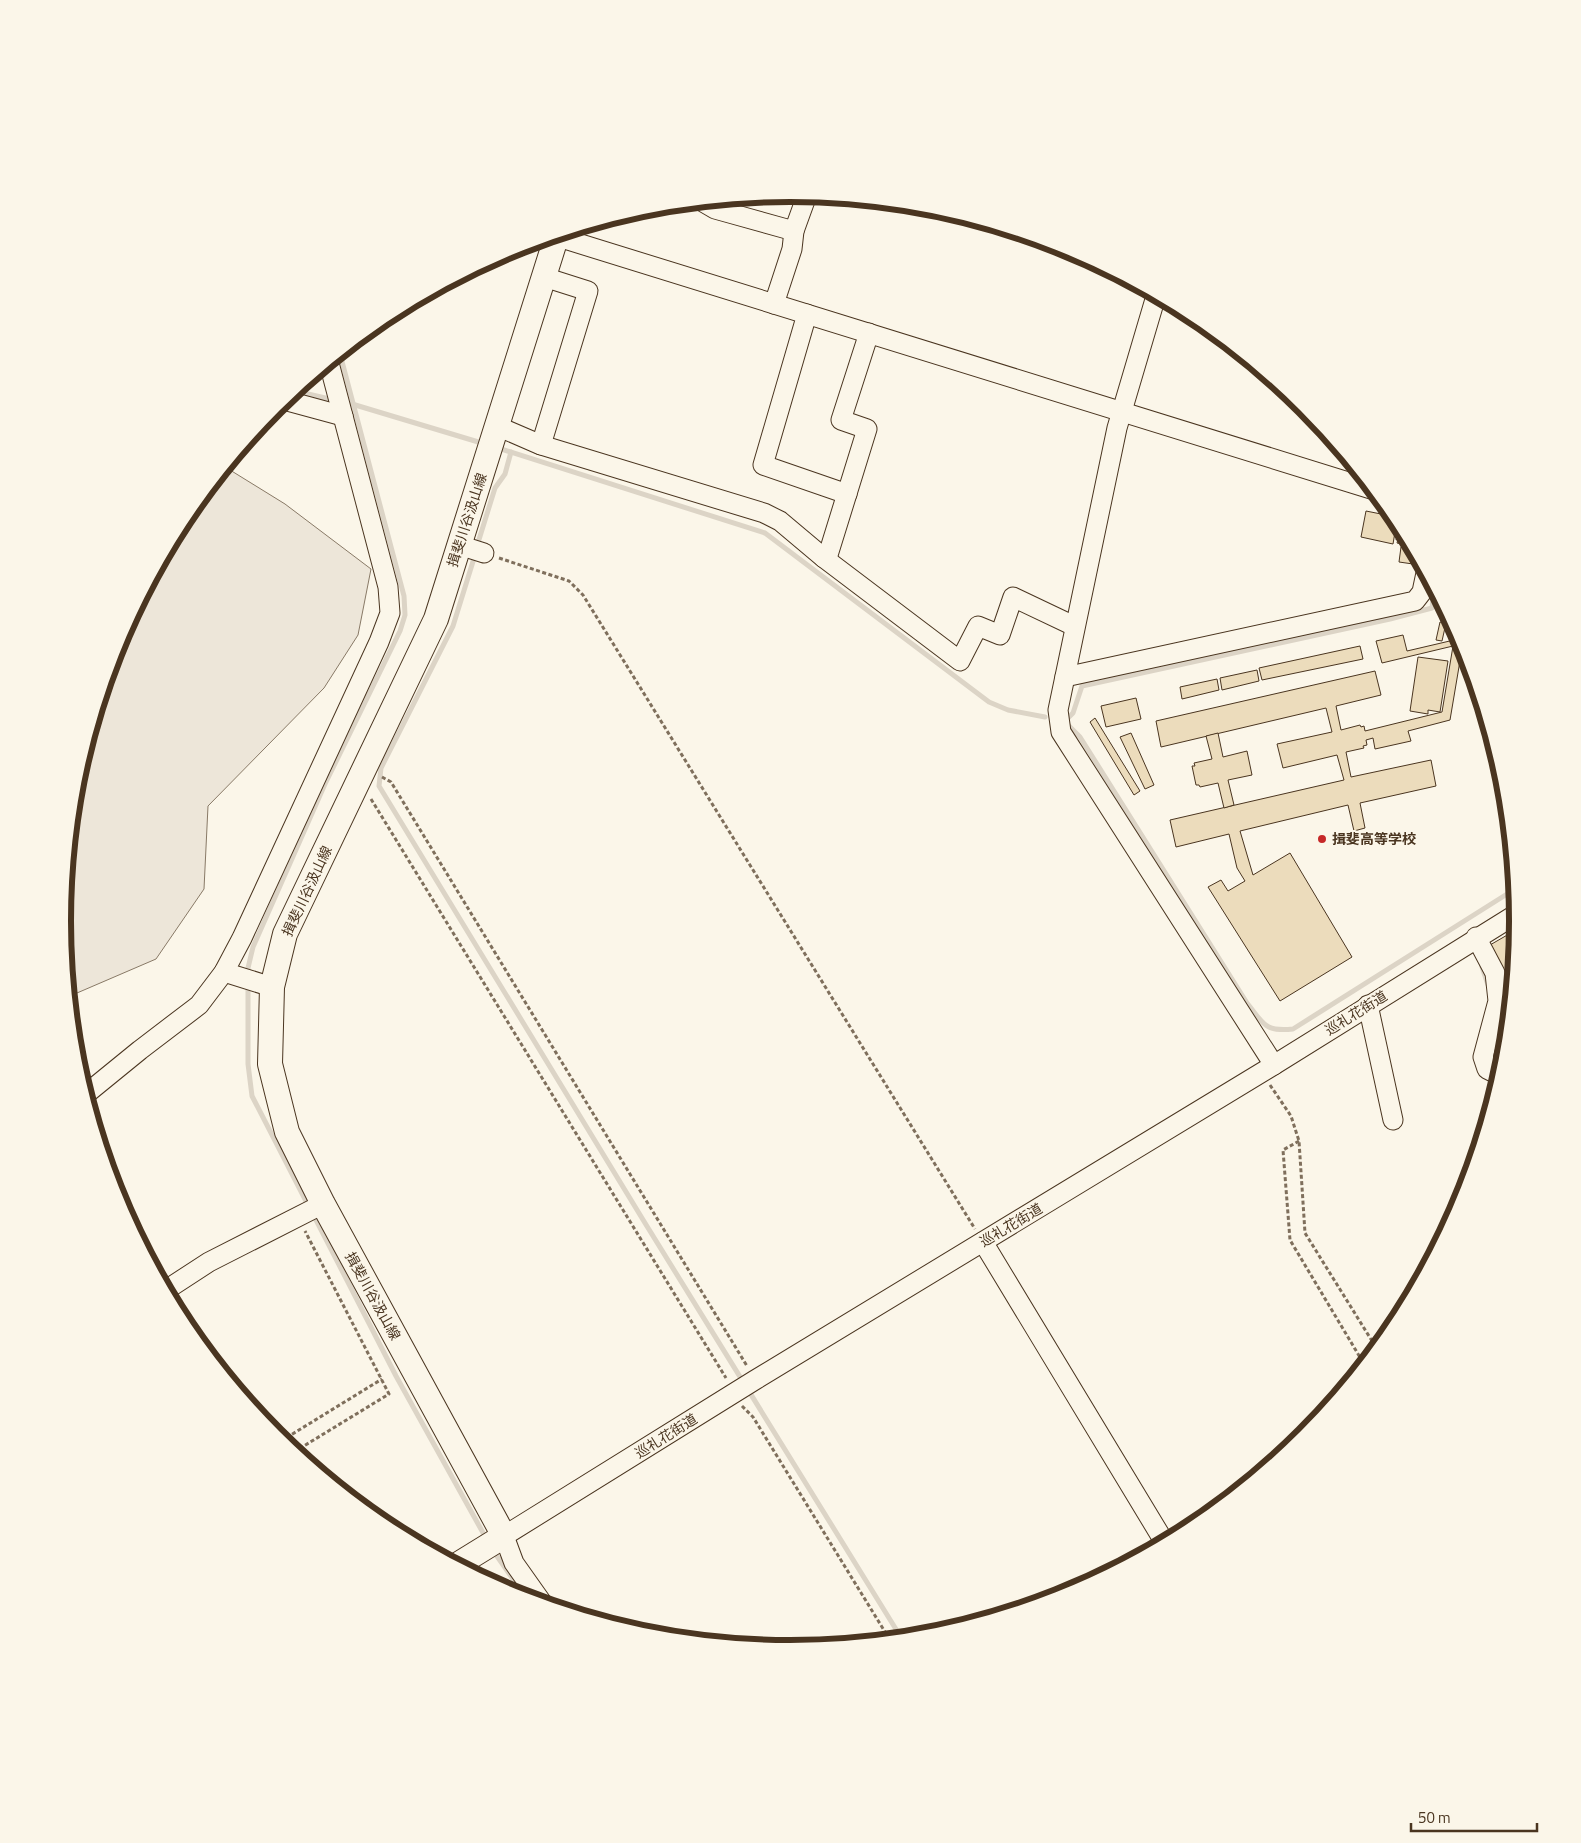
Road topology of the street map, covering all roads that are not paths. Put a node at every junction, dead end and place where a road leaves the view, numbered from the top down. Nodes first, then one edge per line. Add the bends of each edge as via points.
1 (804, 203) edge
2 (711, 207) edge
3 (794, 231) junction
4 (564, 239) edge
5 (554, 242) edge
6 (544, 277) junction
7 (1154, 302) edge
8 (774, 304) junction
9 (807, 314) junction
10 (869, 333) junction
11 (331, 369) edge
12 (293, 402) edge
13 (1122, 412) junction
14 (343, 416) junction
15 (497, 426) junction
16 (541, 445) junction
17 (1363, 487) edge
18 (847, 494) junction
19 (459, 545) junction
20 (484, 553) road end
21 (824, 558) junction
22 (1424, 582) edge
23 (1074, 626) junction
24 (1066, 677) junction
25 (1510, 918) edge
26 (1476, 937) junction
27 (224, 972) junction
28 (272, 987) junction
29 (1368, 1005) junction
30 (1268, 1068) junction
31 (1494, 1072) edge
32 (92, 1089) edge
33 (1393, 1120) dead end
34 (323, 1204) junction
35 (983, 1242) junction
36 (171, 1287) edge
37 (504, 1536) junction
38 (1161, 1537) edge
39 (462, 1562) edge
40 (536, 1594) edge

1 - 3 street
2 - 3 street
3 - 8 street via 792,249
4 - 8 street
5 - 6 main road, 揖斐川谷汲山線
6 - 15 main road, 揖斐川谷汲山線
6 - 16 street via 588,291
7 - 13 street
8 - 9 street
9 - 10 street
9 - 18 street via 762,465
10 - 13 street
10 - 18 street via 841,420 867,429
11 - 14 street
12 - 14 street
13 - 17 street
13 - 23 street
14 - 27 street via 388,587 390,613
15 - 16 street
15 - 19 main road, 揖斐川谷汲山線
16 - 21 street via 764,513 780,521
18 - 21 street via 828,555
19 - 20 street
19 - 28 main road, 揖斐川谷汲山線 via 436,619 286,934
21 - 23 street via 960,661 978,626 1000,635 1013,597
22 - 24 street via 1415,601
23 - 24 street
24 - 30 street via 1058,710 1060,732
25 - 26 street, 巡礼花街道
26 - 29 street, 巡礼花街道
26 - 31 street via 1495,973 1498,1001 1483,1057 1487,1069
27 - 28 street
27 - 32 street via 199,1005
28 - 34 main road, 揖斐川谷汲山線 via 270,1064 287,1132
29 - 30 street, 巡礼花街道
29 - 33 street
30 - 35 street, 巡礼花街道
34 - 36 street via 209,1262
34 - 37 main road, 揖斐川谷汲山線
35 - 37 street, 巡礼花街道
35 - 38 street
37 - 39 main road
37 - 40 street via 514,1564

